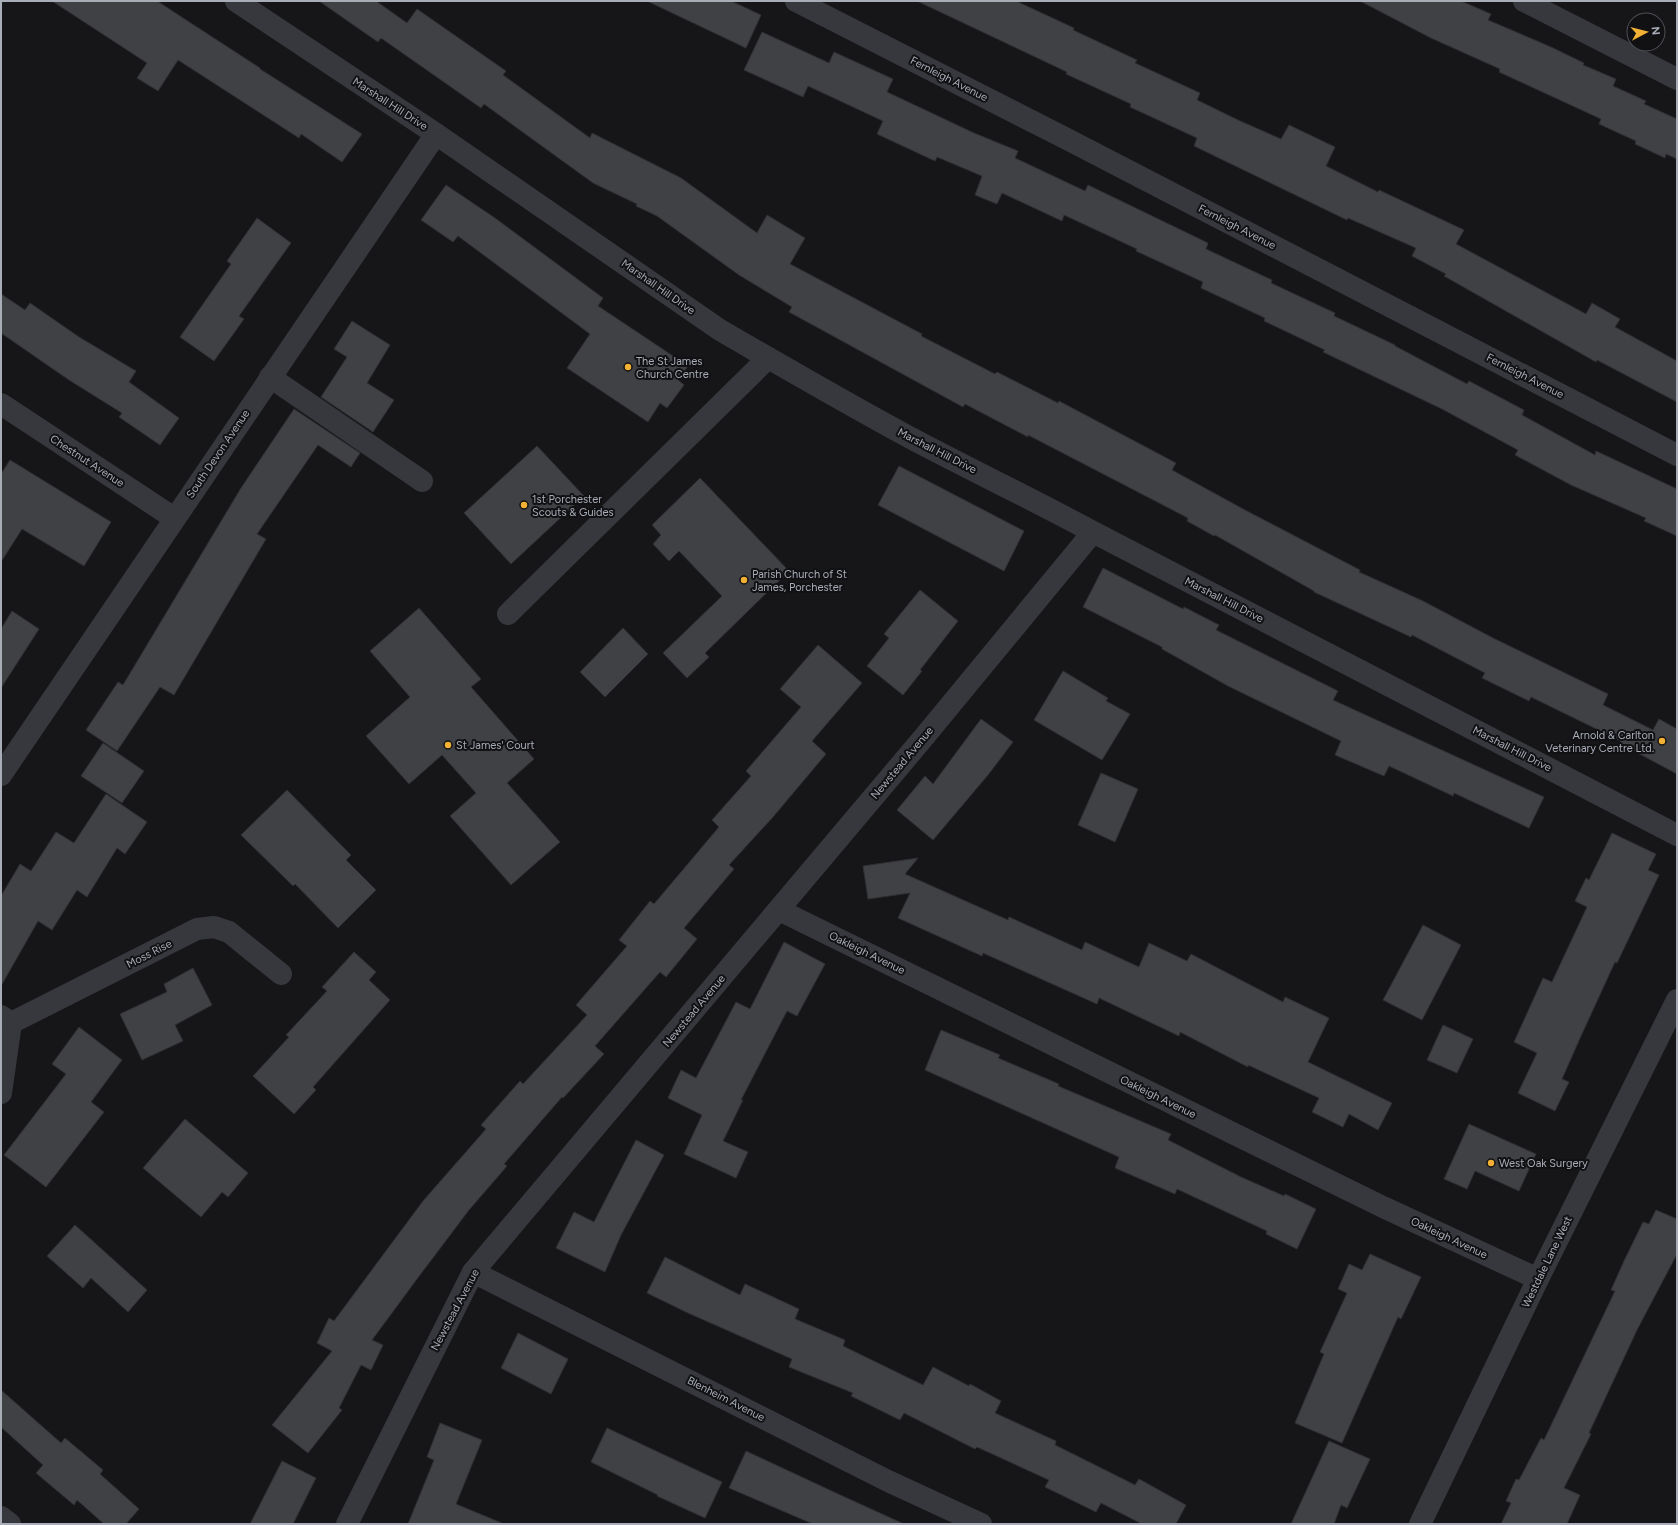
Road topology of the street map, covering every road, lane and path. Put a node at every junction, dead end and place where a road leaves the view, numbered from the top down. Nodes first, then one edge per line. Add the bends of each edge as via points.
1 (236, 1) edge
2 (796, 1) edge
3 (1524, 1) edge
4 (1677, 79) edge
5 (436, 134) junction
6 (768, 358) junction
7 (270, 377) junction
8 (1, 404) edge
9 (1677, 455) edge
10 (422, 481) dead end
11 (174, 518) junction
12 (1093, 532) junction
13 (508, 614) dead end
14 (1, 775) edge
15 (1677, 835) edge
16 (779, 910) junction
17 (281, 974) dead end
18 (1677, 1000) edge
19 (6, 1019) edge
20 (1, 1093) edge
21 (473, 1272) junction
22 (1538, 1279) junction
23 (1, 1517) edge
24 (10, 1524) edge
25 (347, 1524) edge
26 (981, 1524) edge
27 (1420, 1524) edge

1 - 5 street, Marshall Hill Drive
2 - 9 street, Fernleigh Avenue
3 - 4 street
5 - 6 street, Marshall Hill Drive via 720,330
5 - 7 street, South Devon Avenue
6 - 12 street, Marshall Hill Drive via 908,436
6 - 13 street
7 - 10 street
7 - 11 street, South Devon Avenue
8 - 11 street, Chestnut Avenue
11 - 14 street, South Devon Avenue
12 - 15 street, Marshall Hill Drive
12 - 16 street, Newstead Avenue
16 - 21 street, Newstead Avenue
16 - 22 street, Oakleigh Avenue via 1382,1208
17 - 19 street, Moss Rise via 229,932 214,927 197,929
18 - 22 street, Westdale Lane West
19 - 20 street
21 - 25 street, Newstead Avenue
21 - 26 street, Blenheim Avenue via 888,1481
22 - 27 street, Westdale Lane West
23 - 24 street

